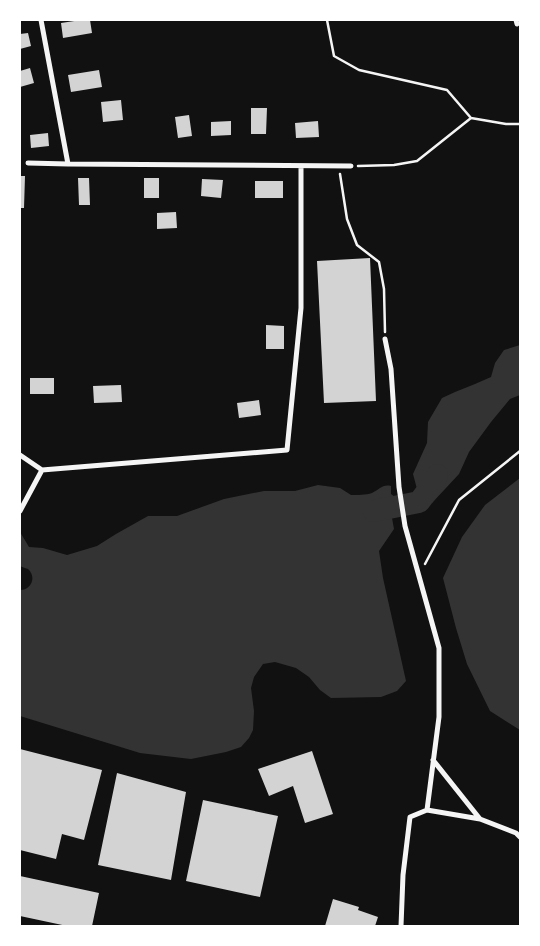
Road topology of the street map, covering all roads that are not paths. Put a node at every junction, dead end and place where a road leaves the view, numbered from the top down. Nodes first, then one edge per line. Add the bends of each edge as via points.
1 (41, 20) edge
2 (28, 163) dead end
3 (68, 164) junction
4 (301, 166) junction
5 (351, 166) road end
6 (385, 339) road end
7 (20, 455) edge
8 (42, 470) junction
9 (20, 510) edge
10 (433, 760) junction
11 (427, 810) junction
12 (480, 820) junction
13 (520, 837) edge
14 (401, 926) edge

1 - 3 street
2 - 3 street
3 - 4 street
4 - 5 street
4 - 8 street via 301,308 287,450
6 - 10 street via 405,526 439,648 439,716
7 - 8 street
8 - 9 street
10 - 11 street
10 - 12 street
11 - 12 street
11 - 14 street via 410,817 402,875
12 - 13 street

